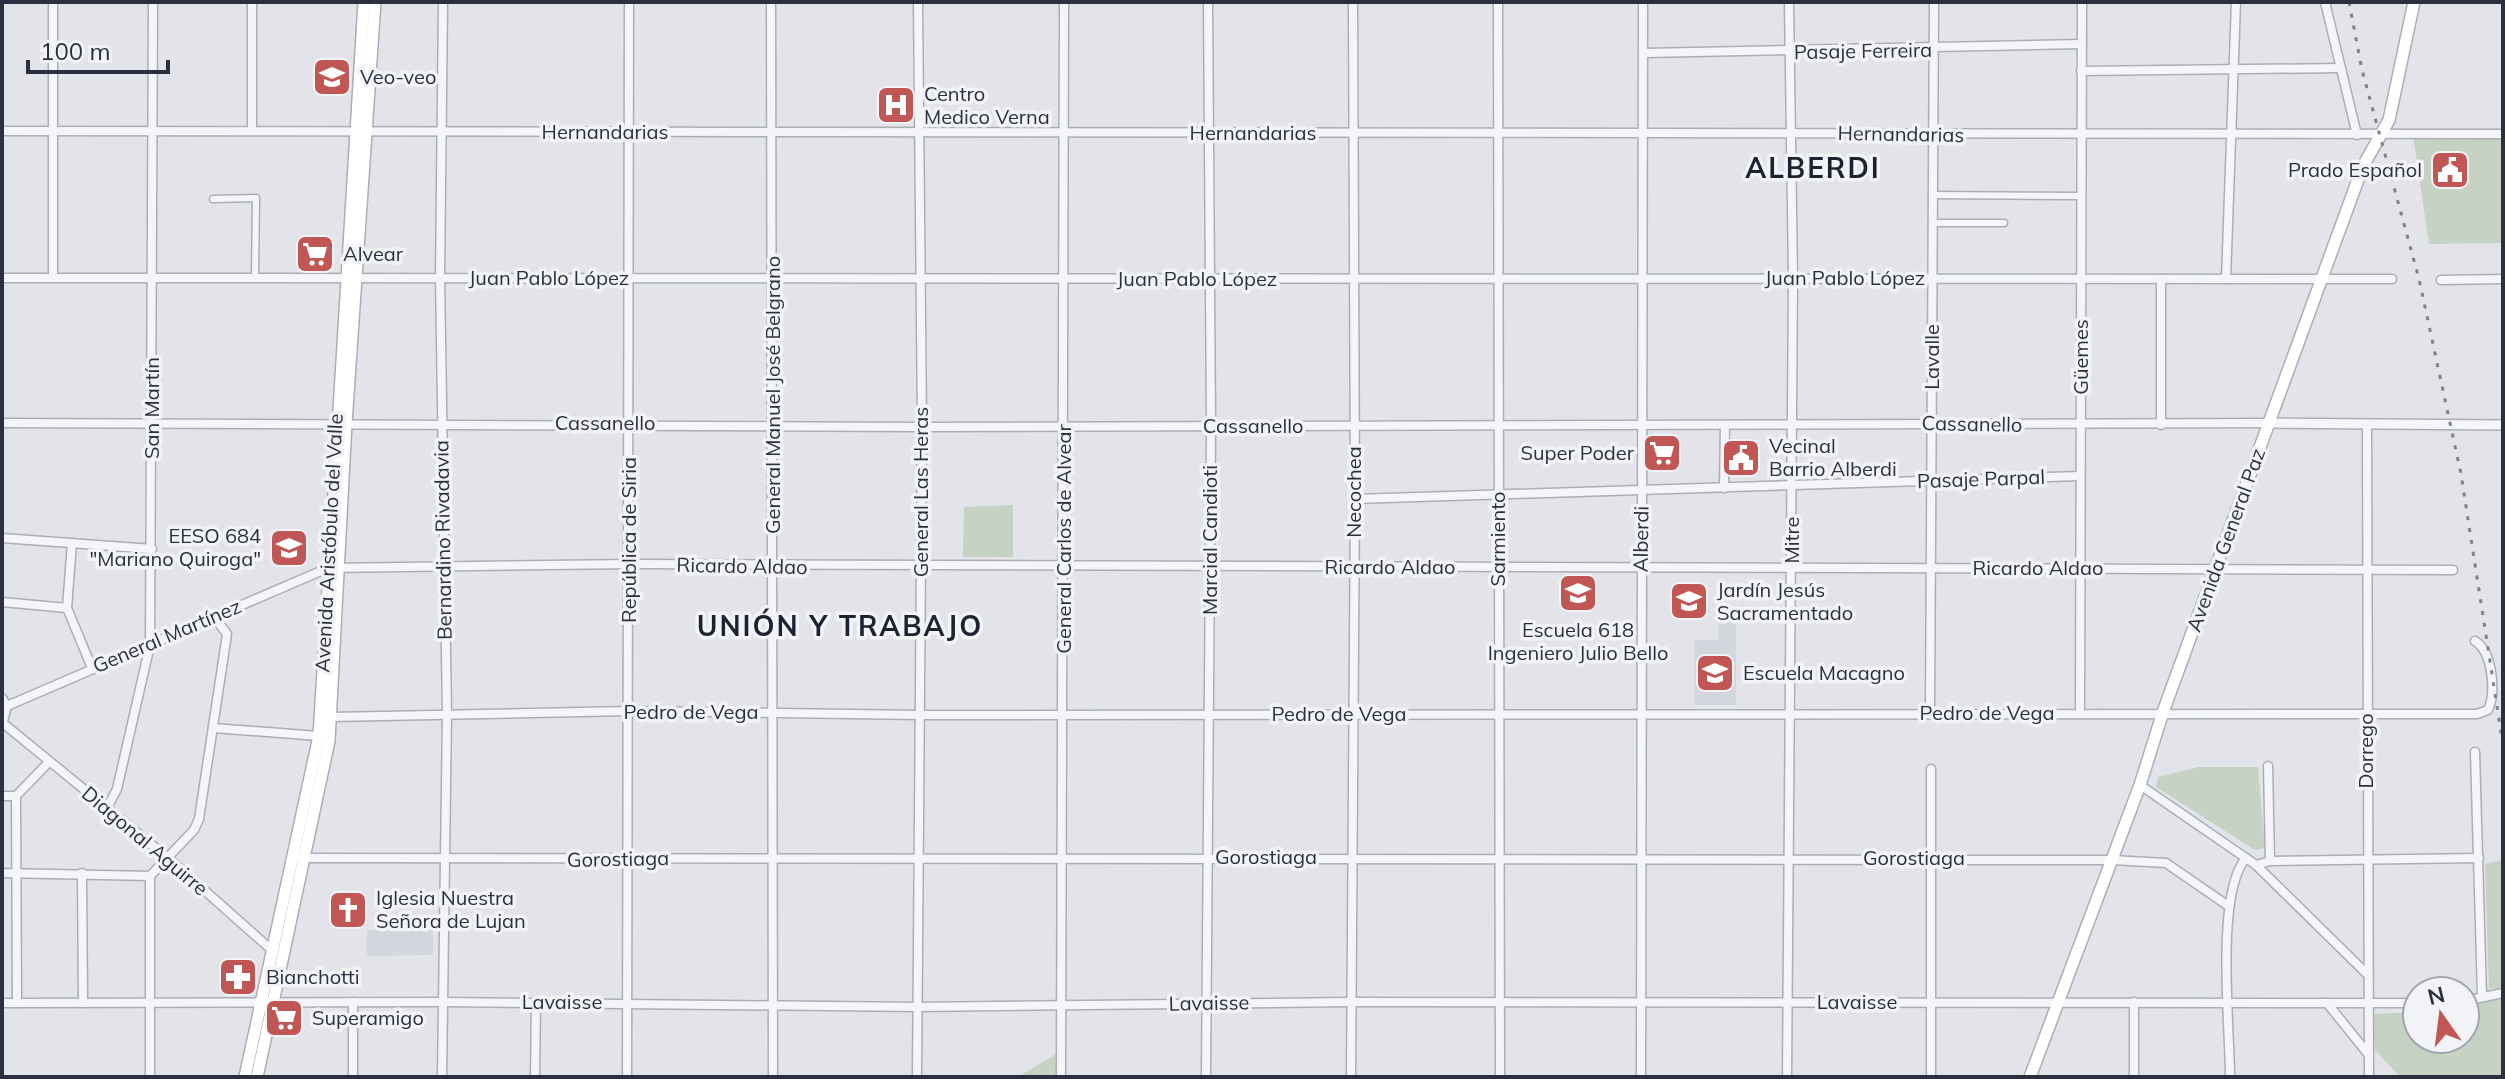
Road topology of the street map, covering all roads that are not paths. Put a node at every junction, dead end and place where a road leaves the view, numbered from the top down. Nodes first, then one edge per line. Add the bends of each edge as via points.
1 (53, 2) edge
2 (153, 2) edge
3 (252, 2) edge
4 (364, 2) edge
5 (375, 2) edge
6 (443, 2) edge
7 (629, 2) edge
8 (771, 2) edge
9 (918, 2) edge
10 (1064, 2) edge
11 (1208, 2) edge
12 (1353, 2) edge
13 (1498, 2) edge
14 (1643, 2) edge
15 (1789, 2) edge
16 (1934, 2) edge
17 (2082, 2) edge
18 (2236, 2) edge
19 (2325, 2) edge
20 (2414, 2) edge
21 (2081, 44) junction
22 (1933, 49) junction
23 (1791, 52) junction
24 (1644, 53) junction
25 (2341, 68) junction
26 (2233, 69) junction
27 (2081, 71) junction
28 (2, 131) edge
29 (51, 131) junction
30 (151, 131) junction
31 (252, 131) junction
32 (361, 131) junction
33 (629, 131) junction
34 (441, 132) junction
35 (772, 132) junction
36 (919, 132) junction
37 (1642, 132) junction
38 (1791, 132) junction
39 (1066, 133) junction
40 (1209, 133) junction
41 (1353, 133) junction
42 (1501, 133) junction
43 (1933, 134) junction
44 (2231, 134) junction
45 (2503, 134) edge
46 (2081, 135) junction
47 (2357, 135) junction
48 (2380, 136) junction
49 (1932, 195) junction
50 (2081, 196) junction
51 (213, 199) dead end
52 (1932, 223) junction
53 (2004, 223) dead end
54 (53, 277) junction
55 (151, 277) junction
56 (2, 278) edge
57 (255, 278) junction
58 (350, 278) junction
59 (440, 278) junction
60 (630, 278) junction
61 (774, 278) junction
62 (919, 278) junction
63 (1065, 278) junction
64 (1498, 278) junction
65 (1932, 278) junction
66 (1209, 279) junction
67 (1354, 279) junction
68 (1642, 279) junction
69 (1793, 279) junction
70 (2081, 279) junction
71 (2161, 279) junction
72 (2226, 279) junction
73 (2321, 279) junction
74 (2392, 279) dead end
75 (2503, 279) edge
76 (2441, 280) dead end
77 (2, 423) edge
78 (152, 423) junction
79 (341, 423) junction
80 (441, 423) junction
81 (630, 423) junction
82 (1932, 423) junction
83 (2269, 423) junction
84 (1792, 424) junction
85 (774, 425) junction
86 (1498, 425) junction
87 (1642, 425) junction
88 (1725, 425) junction
89 (2081, 425) junction
90 (2161, 425) junction
91 (2367, 425) junction
92 (2503, 425) edge
93 (1211, 426) junction
94 (1354, 426) junction
95 (922, 427) junction
96 (1065, 427) junction
97 (2080, 476) junction
98 (1932, 480) junction
99 (1792, 486) junction
100 (1724, 488) junction
101 (1642, 490) junction
102 (1498, 492) junction
103 (1355, 499) junction
104 (2, 538) edge
105 (72, 543) junction
106 (152, 549) junction
107 (630, 564) junction
108 (773, 566) junction
109 (1499, 566) junction
110 (1064, 567) junction
111 (1354, 567) junction
112 (1640, 567) junction
113 (334, 568) junction
114 (442, 568) junction
115 (921, 568) junction
116 (1792, 568) junction
117 (1932, 568) junction
118 (2080, 568) junction
119 (1210, 569) junction
120 (2214, 569) junction
121 (2368, 569) junction
122 (2453, 570) dead end
123 (2, 602) edge
124 (67, 608) junction
125 (207, 620) junction
126 (2475, 641) dead end
127 (150, 645) junction
128 (92, 668) junction
129 (4, 702) edge
130 (629, 711) junction
131 (1642, 712) junction
132 (1788, 712) junction
133 (2163, 712) junction
134 (773, 713) junction
135 (1499, 713) junction
136 (1930, 713) junction
137 (2080, 713) junction
138 (2366, 713) junction
139 (447, 714) junction
140 (1210, 714) junction
141 (1352, 714) junction
142 (921, 715) junction
143 (1064, 715) junction
144 (331, 717) junction
145 (3, 724) edge
146 (213, 728) junction
147 (319, 736) junction
148 (2475, 752) dead end
149 (49, 762) junction
150 (2268, 766) dead end
151 (1931, 769) dead end
152 (2140, 785) junction
153 (2, 796) edge
154 (16, 796) junction
155 (107, 808) junction
156 (773, 857) junction
157 (1063, 857) junction
158 (1206, 857) junction
159 (1352, 857) junction
160 (1500, 857) junction
161 (1641, 857) junction
162 (1787, 857) junction
163 (168, 858) junction
164 (299, 858) junction
165 (921, 858) junction
166 (1931, 858) junction
167 (2246, 858) junction
168 (2479, 858) junction
169 (628, 859) junction
170 (2367, 859) junction
171 (447, 860) junction
172 (2112, 860) junction
173 (2270, 861) junction
174 (2256, 865) junction
175 (2, 873) edge
176 (17, 873) junction
177 (82, 873) junction
178 (150, 876) junction
179 (2227, 905) junction
180 (274, 951) junction
181 (284, 960) junction
182 (2368, 975) junction
183 (2503, 993) edge
184 (2482, 996) joint
185 (151, 1002) junction
186 (268, 1002) junction
187 (353, 1002) junction
188 (443, 1002) junction
189 (536, 1002) junction
190 (1350, 1002) junction
191 (1500, 1002) junction
192 (1788, 1002) junction
193 (1931, 1002) junction
194 (2134, 1002) junction
195 (2, 1003) edge
196 (17, 1003) junction
197 (83, 1003) junction
198 (627, 1003) junction
199 (1206, 1003) junction
200 (1641, 1003) junction
201 (2057, 1003) junction
202 (2230, 1003) junction
203 (2327, 1003) junction
204 (2368, 1003) junction
205 (2401, 1003) edge
206 (773, 1005) junction
207 (1061, 1005) junction
208 (918, 1007) junction
209 (2369, 1055) junction
210 (150, 1077) edge
211 (245, 1077) edge
212 (257, 1077) edge
213 (353, 1077) edge
214 (442, 1077) edge
215 (535, 1077) edge
216 (627, 1077) edge
217 (773, 1077) edge
218 (917, 1077) edge
219 (1061, 1077) edge
220 (1206, 1077) edge
221 (1351, 1077) edge
222 (1500, 1077) edge
223 (1641, 1077) edge
224 (1787, 1077) edge
225 (1931, 1077) edge
226 (2030, 1077) edge
227 (2134, 1077) edge
228 (2230, 1077) edge
229 (2369, 1077) edge

1 - 29 street
2 - 30 street, San Martín
3 - 31 street
4 - 32 main road, Avenida Aristóbulo del Valle
5 - 32 main road, Avenida Aristóbulo del Valle
6 - 34 street, Bernardino Rivadavia
7 - 33 street, República de Siria
8 - 35 street, General Manuel José Belgrano
9 - 36 street, General Las Heras
10 - 39 street, General Carlos de Alvear
11 - 40 street, Marcial Candioti
12 - 41 street, Necochea
13 - 42 street, Sarmiento
14 - 24 street, Alberdi
15 - 23 street, Mitre
16 - 22 street, Lavalle
17 - 21 street, Güemes
18 - 26 street
19 - 25 street
20 - 48 main road, Avenida General Paz via 2392,112
21 - 22 street, Pasaje Ferreira
21 - 27 street, Güemes
22 - 23 street, Pasaje Ferreira
22 - 43 street, Lavalle
23 - 24 street, Pasaje Ferreira
23 - 38 street, Mitre
24 - 37 street, Alberdi
25 - 26 street
25 - 47 street
26 - 27 street
26 - 44 street
27 - 46 street, Güemes
28 - 29 street, Hernandarias
29 - 30 street, Hernandarias
29 - 54 street
30 - 31 street, Hernandarias
30 - 55 street, San Martín
31 - 32 street, Hernandarias
32 - 34 street, Hernandarias
32 - 58 main road, Avenida Aristóbulo del Valle
33 - 34 street, Hernandarias
33 - 35 street, Hernandarias
33 - 60 street, República de Siria
34 - 59 street, Bernardino Rivadavia
35 - 36 street, Hernandarias
35 - 61 street, General Manuel José Belgrano
36 - 39 street, Hernandarias
36 - 62 street, General Las Heras
37 - 38 street, Hernandarias
37 - 42 street, Hernandarias
37 - 68 street, Alberdi
38 - 43 street, Hernandarias
38 - 69 street, Mitre
39 - 40 street, Hernandarias
39 - 63 street, General Carlos de Alvear
40 - 41 street, Hernandarias
40 - 66 street, Marcial Candioti
41 - 42 street, Hernandarias
41 - 67 street, Necochea
42 - 64 street, Sarmiento
43 - 46 street, Hernandarias
43 - 49 street, Lavalle
44 - 46 street, Hernandarias
44 - 47 street, Hernandarias
44 - 72 street
45 - 48 street, Hernandarias
46 - 50 street, Güemes
47 - 48 street, Hernandarias
48 - 73 main road, Avenida General Paz via 2364,163
49 - 50 street
49 - 52 street, Lavalle
50 - 70 street, Güemes
51 - 57 street via 256,198
52 - 53 street
52 - 65 street, Lavalle
54 - 55 street, Juan Pablo López
54 - 56 street, Juan Pablo López
55 - 57 street, Juan Pablo López
55 - 78 street, San Martín
57 - 58 street, Juan Pablo López
58 - 59 street, Juan Pablo López
58 - 79 main road, Avenida Aristóbulo del Valle
59 - 60 street, Juan Pablo López
59 - 80 street, Bernardino Rivadavia
60 - 61 street, Juan Pablo López
60 - 81 street, República de Siria
61 - 62 street, Juan Pablo López
61 - 85 street, General Manuel José Belgrano
62 - 63 street, Juan Pablo López
62 - 95 street, General Las Heras
63 - 66 street, Juan Pablo López
63 - 96 street, General Carlos de Alvear
64 - 67 street, Juan Pablo López
64 - 68 street, Juan Pablo López
64 - 86 street, Sarmiento
65 - 69 street, Juan Pablo López
65 - 70 street, Juan Pablo López
65 - 82 street, Lavalle
66 - 67 street, Juan Pablo López
66 - 93 street, Marcial Candioti
67 - 94 street, Necochea
68 - 69 street, Juan Pablo López
68 - 87 street, Alberdi
69 - 84 street, Mitre
70 - 71 street, Juan Pablo López
70 - 89 street, Güemes
71 - 72 street, Juan Pablo López
71 - 90 street
72 - 73 street, Juan Pablo López
73 - 74 street, Juan Pablo López
73 - 83 main road, Avenida General Paz
75 - 76 street
77 - 78 street, Cassanello
78 - 79 street, Cassanello
78 - 106 street, San Martín
79 - 80 street, Cassanello
79 - 113 main road, Avenida Aristóbulo del Valle
80 - 81 street, Cassanello
80 - 114 street, Bernardino Rivadavia
81 - 85 street, Cassanello
81 - 107 street, República de Siria
82 - 84 street, Cassanello
82 - 89 street, Cassanello
82 - 98 street, Lavalle
83 - 90 street, Cassanello
83 - 91 street, Cassanello
83 - 120 main road, Avenida General Paz
84 - 88 street, Cassanello
84 - 99 street, Mitre
85 - 95 street, Cassanello
85 - 108 street, General Manuel José Belgrano
86 - 87 street, Cassanello
86 - 94 street, Cassanello
86 - 102 street, Sarmiento
87 - 88 street, Cassanello
87 - 101 street, Alberdi
88 - 100 street
89 - 90 street, Cassanello
89 - 97 street, Güemes
91 - 92 street, Cassanello
91 - 121 street, Dorrego
93 - 94 street, Cassanello
93 - 96 street, Cassanello
93 - 119 street, Marcial Candioti
94 - 103 street, Necochea
95 - 96 street, Cassanello
95 - 115 street, General Las Heras
96 - 110 street, General Carlos de Alvear
97 - 98 street, Pasaje Parpal
97 - 118 street, Güemes
98 - 99 street, Pasaje Parpal
98 - 117 street, Lavalle
99 - 100 street, Pasaje Parpal
99 - 116 street, Mitre
100 - 101 street, Pasaje Parpal
101 - 102 street, Pasaje Parpal
101 - 112 street, Alberdi
102 - 103 street, Pasaje Parpal
102 - 109 street, Sarmiento
103 - 111 street, Necochea
104 - 105 street
105 - 106 street
105 - 124 street
106 - 127 street, San Martín
107 - 108 street, Ricardo Aldao
107 - 114 street, Ricardo Aldao
107 - 130 street, República de Siria
108 - 115 street, Ricardo Aldao
108 - 134 street, General Manuel José Belgrano
109 - 111 street, Ricardo Aldao
109 - 112 street, Ricardo Aldao
109 - 135 street, Sarmiento
110 - 115 street, Ricardo Aldao
110 - 119 street, Ricardo Aldao
110 - 143 street, General Carlos de Alvear
111 - 119 street, Ricardo Aldao
111 - 141 street, Necochea
112 - 116 street, Ricardo Aldao
112 - 131 street, Alberdi
113 - 114 street, Ricardo Aldao
113 - 125 street, General Martínez
113 - 144 main road, Avenida Aristóbulo del Valle
113 - 147 main road, Avenida Aristóbulo del Valle
114 - 139 street, Bernardino Rivadavia
115 - 142 street, General Las Heras
116 - 117 street, Ricardo Aldao
116 - 132 street, Mitre
117 - 118 street, Ricardo Aldao
117 - 136 street, Lavalle
118 - 120 street, Ricardo Aldao
118 - 137 street, Güemes
119 - 140 street, Marcial Candioti
120 - 121 street, Ricardo Aldao
120 - 133 main road, Avenida General Paz
121 - 122 street, Ricardo Aldao
121 - 138 street, Dorrego
123 - 124 street
124 - 128 street
125 - 127 street, General Martínez
125 - 146 street via 218,622 227,634
126 - 138 street, Pedro de Vega via 2486,654 2492,699 2488,710
127 - 128 street, General Martínez
127 - 155 street, San Martín via 117,789
128 - 129 street, General Martínez
129 - 145 street, General Martínez
130 - 134 street, Pedro de Vega
130 - 139 street, Pedro de Vega
130 - 169 street, República de Siria
131 - 132 street, Pedro de Vega
131 - 135 street, Pedro de Vega
131 - 161 street, Alberdi
132 - 136 street, Pedro de Vega
132 - 162 street, Mitre
133 - 137 street, Pedro de Vega
133 - 138 street, Pedro de Vega
133 - 152 main road, Avenida General Paz
134 - 142 street, Pedro de Vega
134 - 156 street, General Manuel José Belgrano
135 - 141 street, Pedro de Vega
135 - 160 street, Sarmiento
136 - 137 street, Pedro de Vega
138 - 170 street, Dorrego
139 - 144 street, Pedro de Vega
139 - 171 street, Bernardino Rivadavia
140 - 141 street, Pedro de Vega
140 - 143 street, Pedro de Vega
140 - 158 street, Marcial Candioti
141 - 159 street, Necochea
142 - 143 street, Pedro de Vega
142 - 165 street, General Las Heras
143 - 157 street, General Carlos de Alvear
144 - 147 street
144 - 164 main road, Avenida Aristóbulo del Valle
145 - 149 street, Diagonal Aguirre
146 - 147 street
146 - 163 street via 199,819
147 - 164 main road, Avenida Aristóbulo del Valle
148 - 168 street
149 - 154 street
149 - 155 street, Diagonal Aguirre
150 - 173 street
151 - 166 street
152 - 167 street
152 - 172 main road, Avenida General Paz
153 - 154 street
154 - 176 street
155 - 163 street, Diagonal Aguirre
156 - 165 street, Gorostiaga
156 - 169 street, Gorostiaga
156 - 206 street, General Manuel José Belgrano
157 - 158 street, Gorostiaga
157 - 165 street, Gorostiaga
157 - 207 street, General Carlos de Alvear
158 - 159 street, Gorostiaga
158 - 199 street, Marcial Candioti
159 - 160 street, Gorostiaga
159 - 190 street, Necochea
160 - 161 street, Gorostiaga
160 - 191 street, Sarmiento
161 - 162 street, Gorostiaga
161 - 200 street, Alberdi
162 - 166 street, Gorostiaga
162 - 192 street, Mitre
163 - 178 street
163 - 180 street, Diagonal Aguirre
164 - 171 street, Gorostiaga
164 - 180 main road, Avenida Aristóbulo del Valle
164 - 181 main road, Avenida Aristóbulo del Valle
165 - 208 street, General Las Heras
166 - 172 street, Gorostiaga
166 - 193 street
167 - 174 street
167 - 179 street via 2238,867
168 - 170 street
168 - 184 street
169 - 171 street, Gorostiaga
169 - 198 street, República de Siria
170 - 173 street
170 - 182 street, Dorrego
171 - 188 street, Bernardino Rivadavia
172 - 179 street, Gorostiaga via 2166,863
172 - 201 main road, Avenida General Paz
173 - 174 street
174 - 182 street
175 - 176 street
176 - 177 street
176 - 196 street
177 - 178 street
177 - 197 street
178 - 185 street
179 - 202 street
180 - 181 street, Diagonal Aguirre
180 - 186 main road, Avenida Aristóbulo del Valle
181 - 186 main road, Avenida Aristóbulo del Valle
182 - 204 street, Dorrego
183 - 184 street
185 - 186 street, Lavaisse
185 - 197 street, Lavaisse
185 - 210 street
186 - 187 street, Lavaisse
186 - 211 main road, Avenida Aristóbulo del Valle
186 - 212 main road, Avenida Aristóbulo del Valle
187 - 188 street, Lavaisse
187 - 213 street
188 - 189 street, Lavaisse
188 - 214 street, Bernardino Rivadavia
189 - 198 street, Lavaisse
189 - 215 street
190 - 191 street, Lavaisse
190 - 199 street, Lavaisse
190 - 221 street, Necochea
191 - 200 street, Lavaisse
191 - 222 street, Sarmiento
192 - 193 street, Lavaisse
192 - 200 street, Lavaisse
192 - 224 street, Mitre
193 - 201 street, Lavaisse
193 - 225 street
194 - 201 street, Lavaisse
194 - 202 street, Lavaisse
194 - 227 street
195 - 196 street, Lavaisse
196 - 197 street, Lavaisse
198 - 206 street, Lavaisse
198 - 216 street, República de Siria
199 - 207 street, Lavaisse
199 - 220 street, Marcial Candioti
200 - 223 street, Alberdi
201 - 226 main road, Avenida General Paz
202 - 203 street, Lavaisse
202 - 228 street
203 - 204 street, Lavaisse
203 - 209 street
204 - 205 street, Lavaisse
204 - 209 street, Dorrego
206 - 208 street, Lavaisse
206 - 217 street, General Manuel José Belgrano
207 - 208 street, Lavaisse
207 - 219 street, General Carlos de Alvear
208 - 218 street, General Las Heras
209 - 229 street, Dorrego

